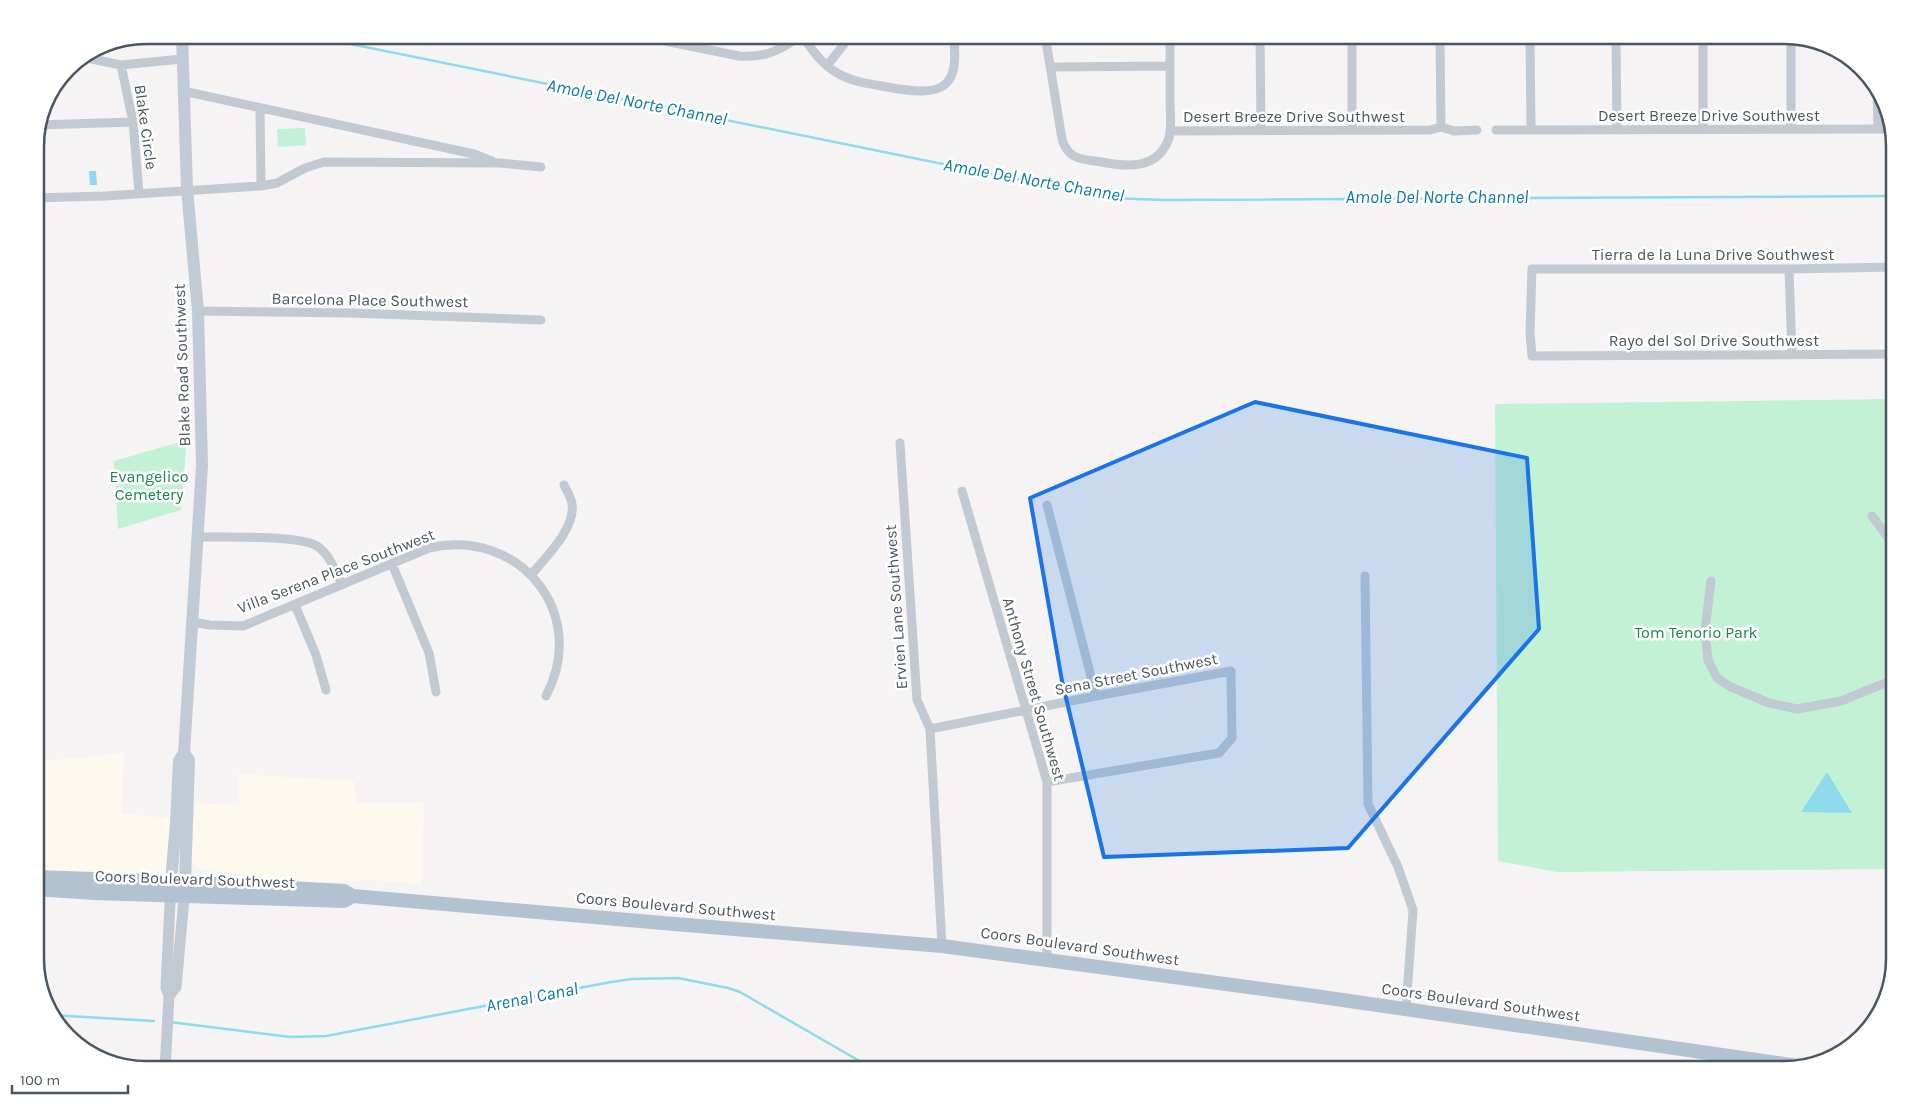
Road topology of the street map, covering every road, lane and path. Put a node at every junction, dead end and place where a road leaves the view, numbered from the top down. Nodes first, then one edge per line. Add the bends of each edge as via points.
1 (182, 44) edge
2 (679, 44) edge
3 (788, 44) edge
4 (808, 44) edge
5 (844, 44) edge
6 (954, 44) edge
7 (1046, 44) edge
8 (1170, 44) edge
9 (1260, 44) edge
10 (1352, 44) edge
11 (1440, 44) edge
12 (1530, 44) edge
13 (1616, 44) edge
14 (1703, 44) edge
15 (1791, 44) edge
16 (92, 59) edge
17 (182, 59) junction
18 (121, 65) junction
19 (828, 66) junction
20 (1170, 66) junction
21 (1050, 67) junction
22 (183, 91) junction
23 (1877, 104) edge
24 (260, 109) junction
25 (133, 122) junction
26 (46, 125) edge
27 (1441, 127) junction
28 (1703, 129) junction
29 (1791, 129) junction
30 (1878, 129) junction
31 (1884, 129) edge
32 (1352, 130) junction
33 (1477, 130) dead end
34 (1496, 130) dead end
35 (1531, 130) junction
36 (1617, 130) junction
37 (1260, 131) junction
38 (1170, 132) junction
39 (500, 164) junction
40 (541, 167) dead end
41 (260, 186) junction
42 (188, 189) junction
43 (139, 193) junction
44 (44, 198) edge
45 (1886, 267) edge
46 (1790, 269) junction
47 (198, 311) junction
48 (541, 320) dead end
49 (1886, 354) edge
50 (1792, 355) junction
51 (1532, 356) joint
52 (900, 443) dead end
53 (564, 485) dead end
54 (962, 491) dead end
55 (1047, 505) dead end
56 (1872, 516) dead end
57 (1886, 535) edge
58 (198, 537) junction
59 (392, 564) junction
60 (531, 575) junction
61 (1365, 576) dead end
62 (1711, 581) dead end
63 (342, 585) junction
64 (295, 605) junction
65 (192, 622) junction
66 (1886, 682) edge
67 (326, 690) dead end
68 (436, 692) dead end
69 (546, 696) dead end
70 (1096, 696) junction
71 (1025, 711) junction
72 (930, 729) junction
73 (1047, 782) junction
74 (44, 879) edge
75 (44, 889) edge
76 (178, 889) junction
77 (942, 946) junction
78 (1047, 959) junction
79 (1406, 1009) junction
80 (166, 1061) edge
81 (1764, 1061) edge

1 - 17 main road, Blake Road Southwest
2 - 3 street via 752,57 776,52
4 - 19 street
5 - 19 street
6 - 19 street via 954,73 934,91 910,91 845,77
7 - 21 street
8 - 20 street
9 - 37 street
10 - 32 street
11 - 27 street
12 - 35 street
13 - 36 street
14 - 28 street
15 - 29 street
16 - 18 street, Blake Circle
17 - 18 street, Blake Circle
17 - 22 main road, Blake Road Southwest
18 - 25 street, Blake Circle
20 - 21 street
20 - 38 street
21 - 38 street, Desert Breeze Drive Southwest via 1062,139 1066,149 1078,158 1126,167 1141,164 1159,154
22 - 24 street
22 - 42 main road, Blake Road Southwest
23 - 30 street
24 - 39 street via 474,154
24 - 41 street
25 - 26 street
25 - 43 street, Blake Circle
27 - 32 street, Desert Breeze Drive Southwest via 1430,130
27 - 33 street, Desert Breeze Drive Southwest via 1454,131
28 - 29 street, Desert Breeze Drive Southwest
28 - 36 street, Desert Breeze Drive Southwest
29 - 30 street, Desert Breeze Drive Southwest
30 - 31 street, Desert Breeze Drive Southwest
32 - 37 street, Desert Breeze Drive Southwest
34 - 35 street, Desert Breeze Drive Southwest
35 - 36 street, Desert Breeze Drive Southwest
37 - 38 street, Desert Breeze Drive Southwest
39 - 40 street
39 - 41 street, Blake Circle via 324,162 277,183
41 - 42 street, Blake Circle
42 - 43 street, Blake Circle
42 - 47 main road, Blake Road Southwest
43 - 44 street, Blake Circle
45 - 46 street, Tierra de la Luna Drive Southwest
46 - 50 street
46 - 51 street, Tierra de la Luna Drive Southwest via 1532,270
47 - 48 street, Barcelona Place Southwest
47 - 58 main road, Blake Road Southwest via 202,456
49 - 50 street, Rayo del Sol Drive Southwest
50 - 51 street, Rayo del Sol Drive Southwest
52 - 72 street, Ervien Lane Southwest via 917,700
53 - 60 street via 572,503 569,520 554,549
54 - 71 street, Anthony Street Southwest
55 - 70 street
56 - 57 street
58 - 63 street via 309,542 325,553
58 - 65 main road, Blake Road Southwest
59 - 60 street, Villa Serena Place Southwest via 428,548 462,544 503,555
59 - 63 street, Villa Serena Place Southwest
59 - 68 street via 429,653
60 - 69 street, Villa Serena Place Southwest via 546,593 557,623 558,669
61 - 79 street via 1368,804 1414,910
62 - 66 street via 1705,631 1708,660 1717,678 1731,687 1769,703 1797,708 1841,701
63 - 64 street, Villa Serena Place Southwest
64 - 65 street, Villa Serena Place Southwest via 243,626
64 - 67 street via 316,655
65 - 76 main road, Blake Road Southwest via 184,753 179,762 176,823
70 - 71 street, Sena Street Southwest
70 - 73 street, Sena Street Southwest via 1231,671 1232,738 1219,753
71 - 72 street, Sena Street Southwest
71 - 73 street, Anthony Street Southwest
72 - 77 street, Ervien Lane Southwest
73 - 78 street, Anthony Street Southwest
74 - 76 main road, Coors Boulevard Southwest
75 - 76 main road, Coors Boulevard Southwest
76 - 77 main road, Coors Boulevard Southwest via 344,892 353,896
76 - 80 street, Blake Road Southwest via 166,988 170,996
77 - 78 main road, Coors Boulevard Southwest
78 - 79 main road, Coors Boulevard Southwest
79 - 81 main road, Coors Boulevard Southwest

